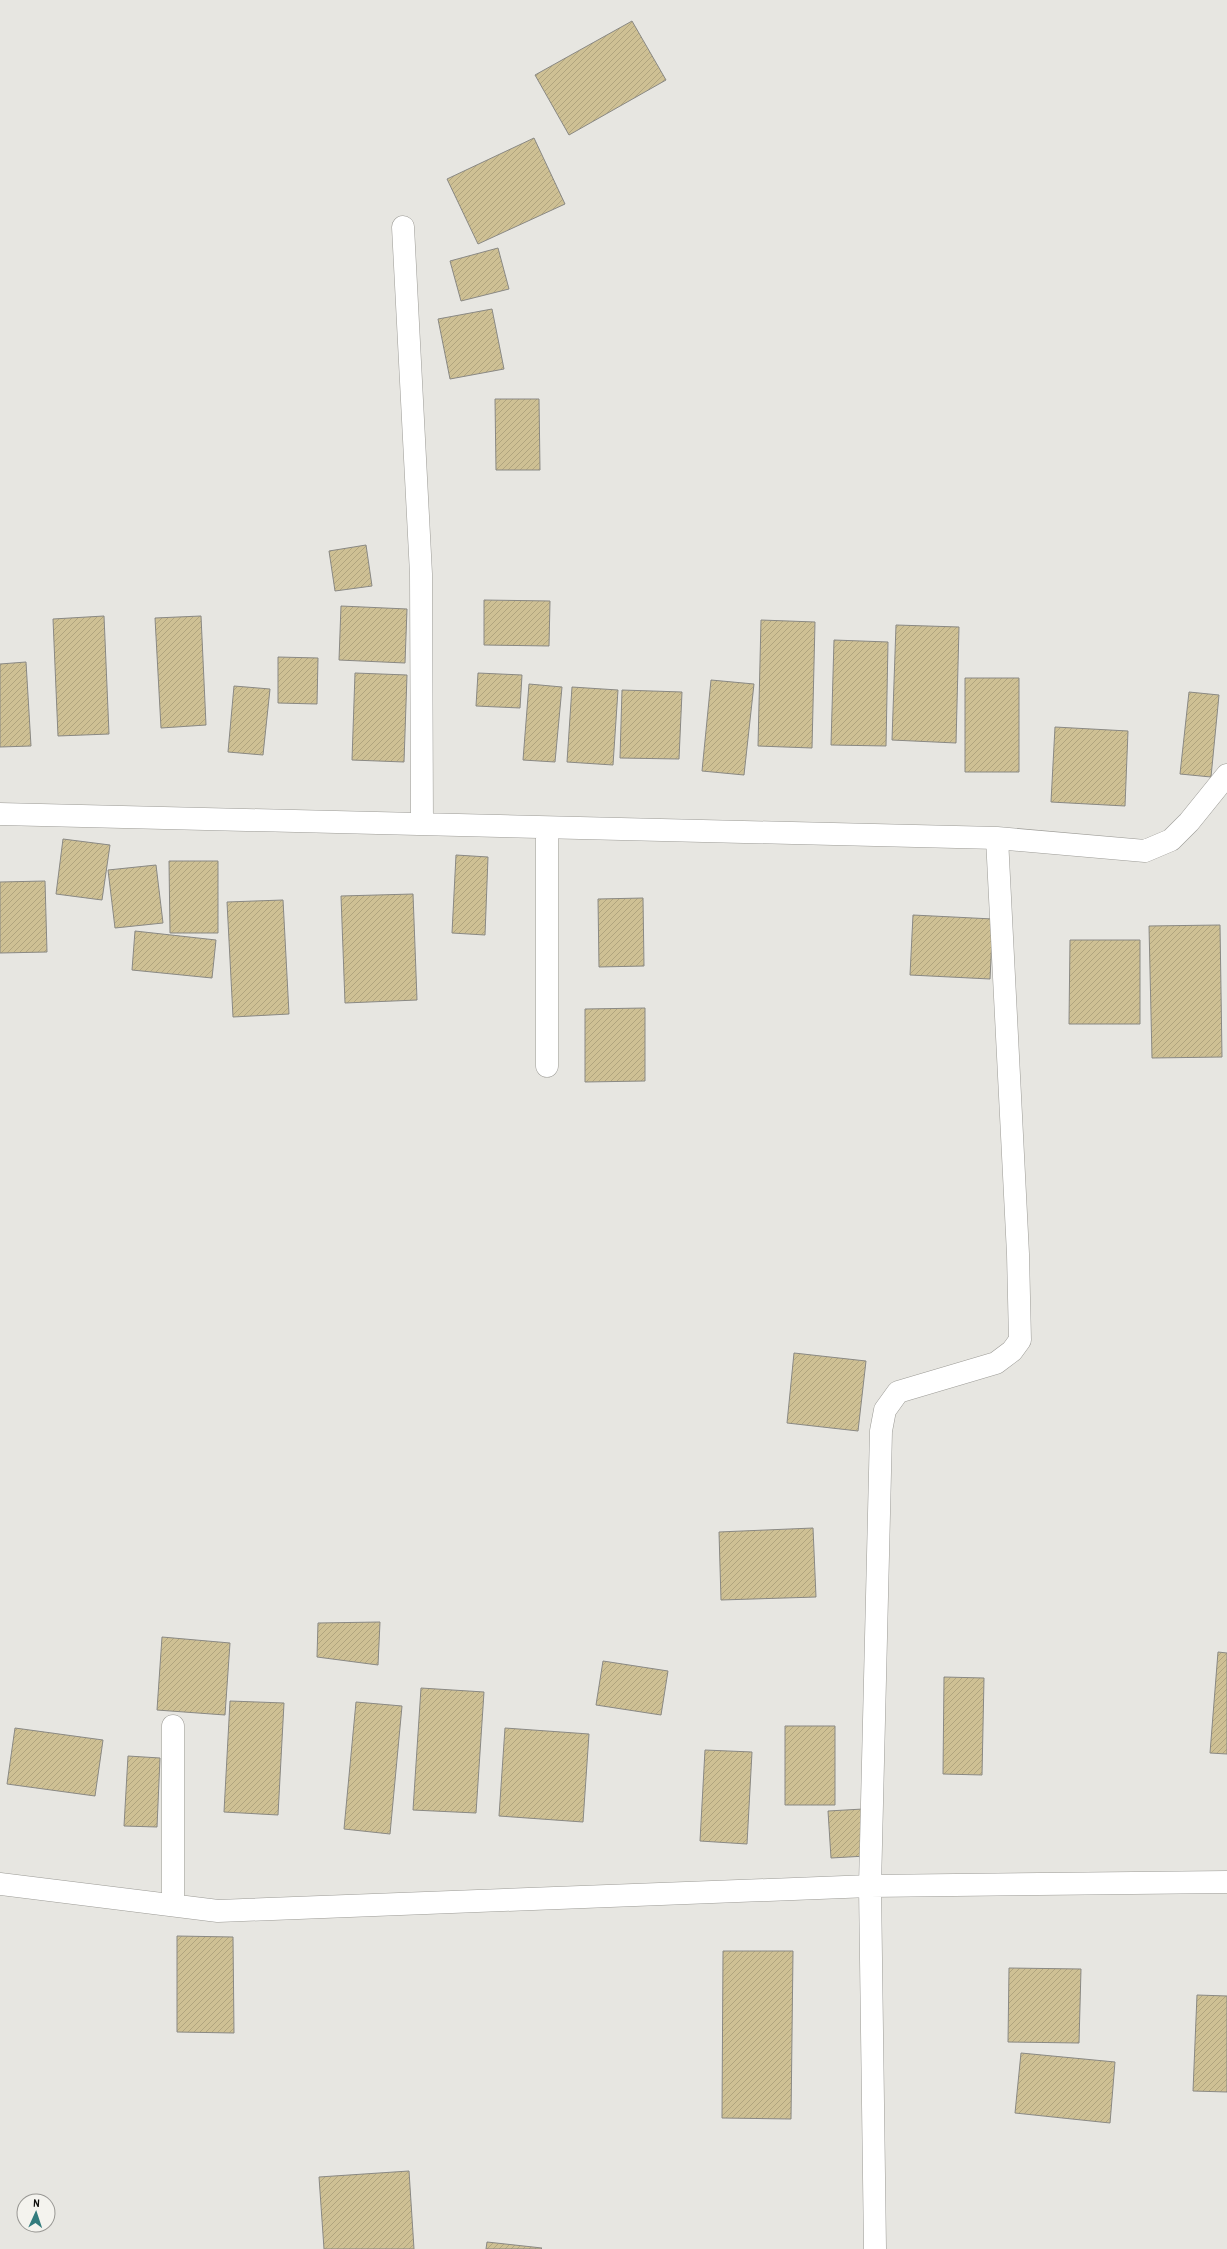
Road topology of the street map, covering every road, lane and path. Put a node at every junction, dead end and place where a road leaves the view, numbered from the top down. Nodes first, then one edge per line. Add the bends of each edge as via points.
1 (403, 227) dead end
2 (1227, 775) edge
3 (0, 814) edge
4 (422, 824) junction
5 (547, 828) junction
6 (997, 838) junction
7 (547, 1066) dead end
8 (173, 1726) dead end
9 (1227, 1882) edge
10 (0, 1884) edge
11 (870, 1886) junction
12 (173, 1905) junction
13 (875, 2249) edge

1 - 4 street via 421,574
2 - 6 street via 1171,840 1144,851
3 - 4 street
4 - 5 street
5 - 6 street
5 - 7 street
6 - 11 street via 1020,1340 1012,1351 996,1363 898,1392 885,1410 881,1431
8 - 12 street
9 - 11 street
10 - 12 street
11 - 12 street via 218,1910
11 - 13 street

